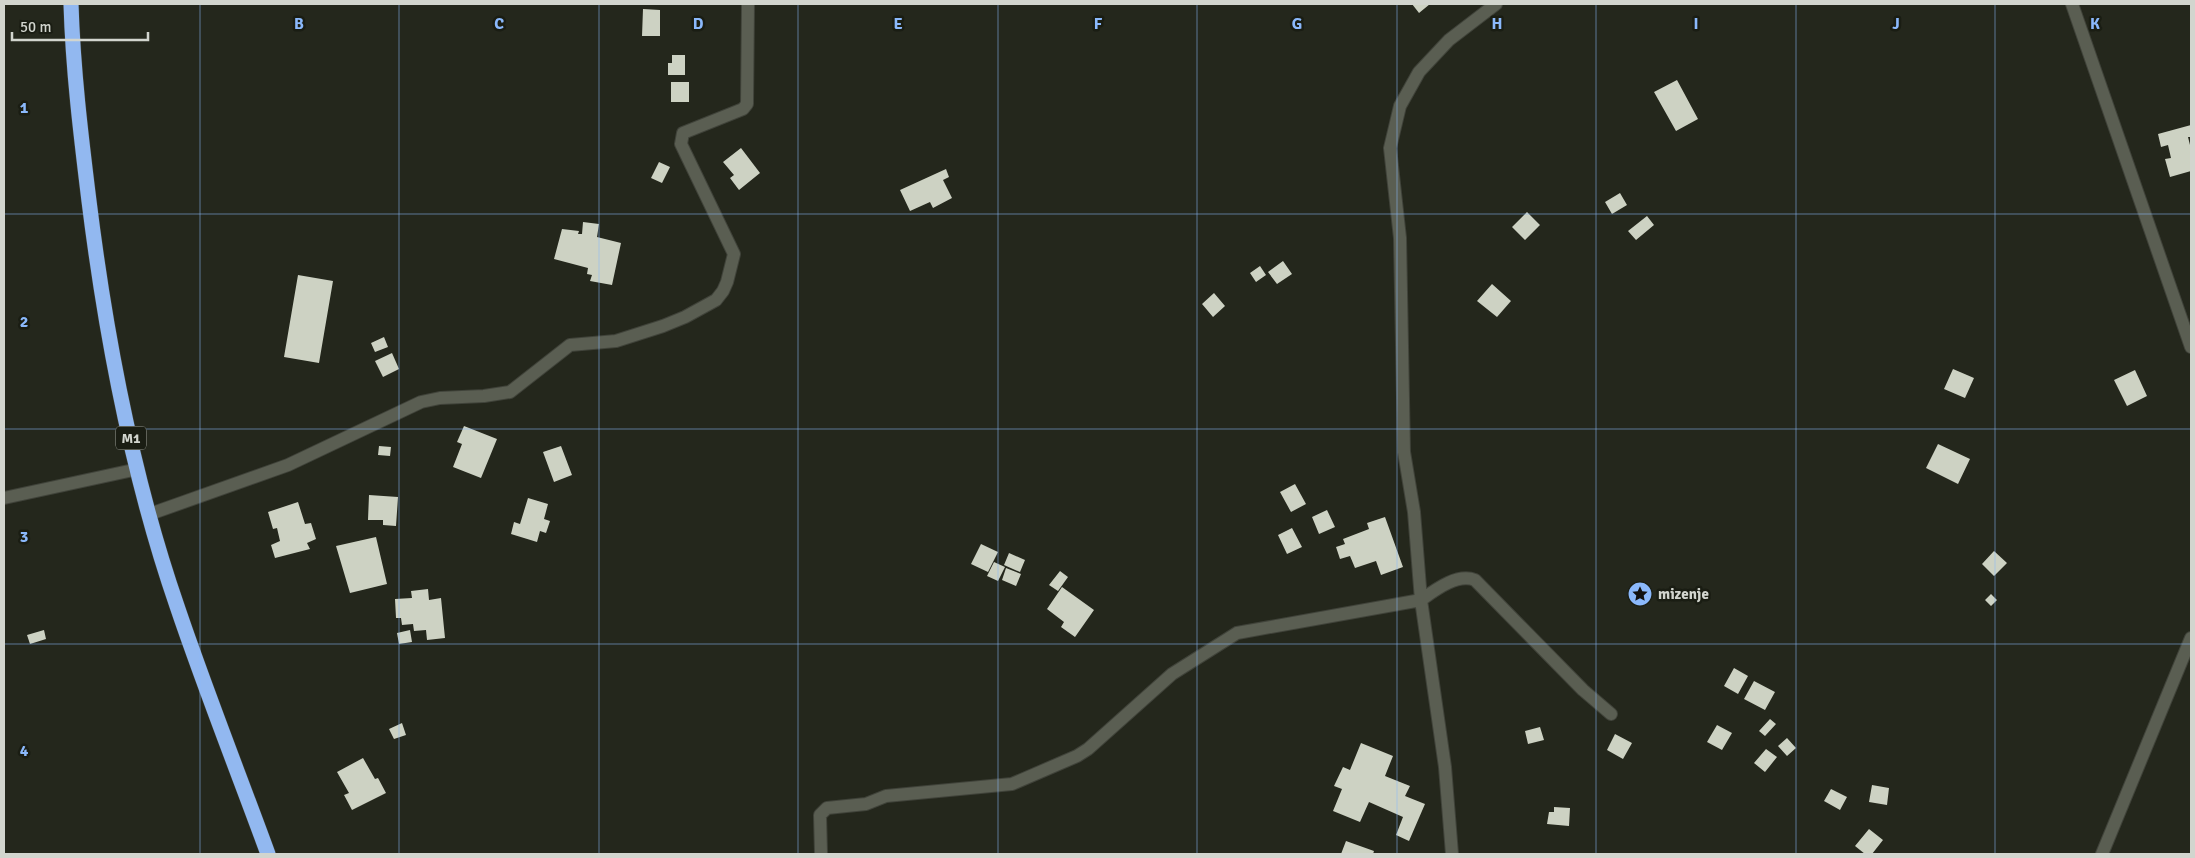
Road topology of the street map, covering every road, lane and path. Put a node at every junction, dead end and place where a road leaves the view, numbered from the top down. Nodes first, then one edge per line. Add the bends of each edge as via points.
1 (71, 4) edge
2 (748, 4) edge
3 (1496, 4) edge
4 (2072, 4) edge
5 (2191, 347) edge
6 (138, 469) junction
7 (4, 498) edge
8 (150, 514) junction
9 (1421, 600) junction
10 (2191, 638) edge
11 (1611, 714) dead end
12 (268, 854) edge
13 (821, 854) edge
14 (1452, 854) edge
15 (2102, 854) edge

1 - 6 highway, M1 via 84,157 98,268
2 - 8 street via 747,104 743,109 683,133 681,139 734,254 724,292 716,300 663,326 616,341 570,345 510,392 421,402 288,465
3 - 9 street via 1449,40 1419,72 1400,106 1390,148 1400,238 1404,452 1414,512
4 - 5 street
6 - 7 street
6 - 8 highway, M1
8 - 12 highway, M1 via 176,605
9 - 11 street via 1461,578 1474,580
9 - 13 street via 1237,633 1172,674 1088,749 1020,781 886,796 866,804 827,808 820,815
9 - 14 street via 1445,767
10 - 15 street

